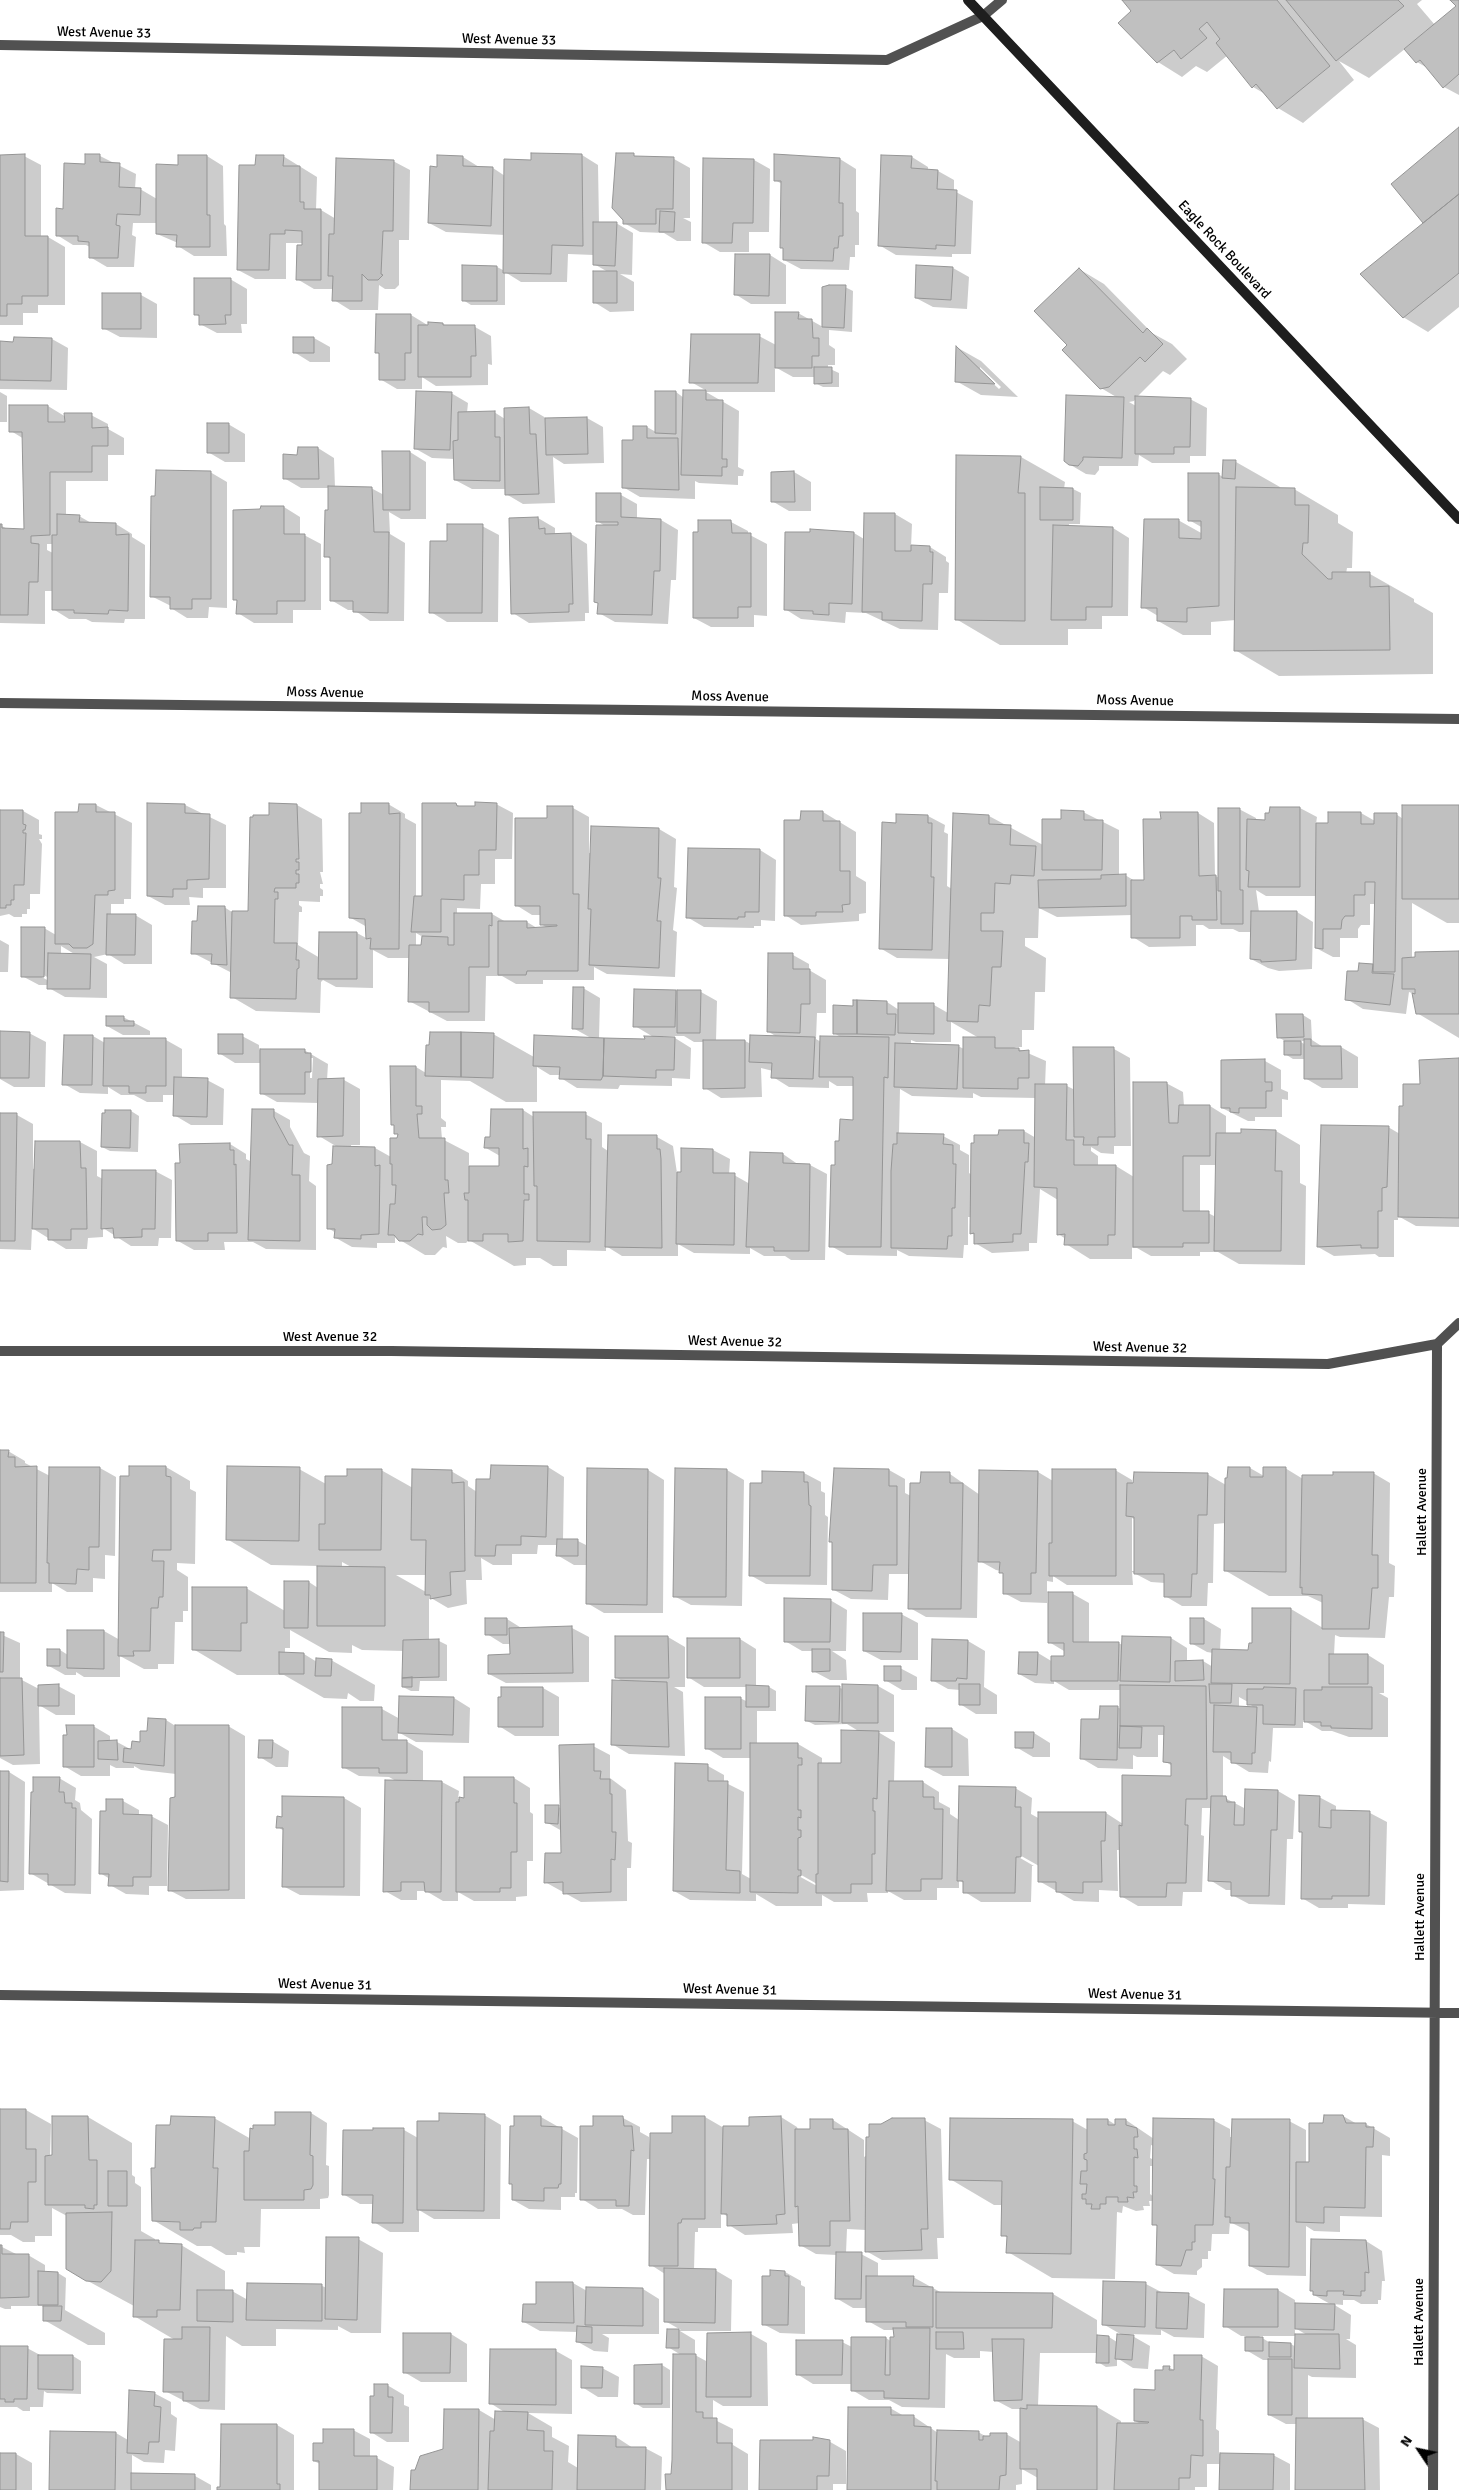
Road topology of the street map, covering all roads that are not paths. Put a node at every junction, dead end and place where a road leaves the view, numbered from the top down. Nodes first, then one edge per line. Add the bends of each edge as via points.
1 (968, 0) edge
2 (1002, 0) edge
3 (983, 16) junction
4 (0, 45) edge
5 (1459, 519) edge
6 (0, 703) edge
7 (1459, 719) edge
8 (1459, 1323) edge
9 (1437, 1344) junction
10 (0, 1351) edge
11 (0, 1994) edge
12 (1434, 2013) junction
13 (1459, 2013) edge
14 (1433, 2490) edge

1 - 3 main road, Eagle Rock Boulevard
2 - 3 street, West Avenue 33
3 - 4 street, West Avenue 33 via 887,60
3 - 5 main road, Eagle Rock Boulevard
6 - 7 street, Moss Avenue
8 - 9 street
9 - 10 street, West Avenue 32 via 1328,1364 391,1351
9 - 12 street, Hallett Avenue
11 - 12 street, West Avenue 31
12 - 13 street, West Avenue 31
12 - 14 street, Hallett Avenue

